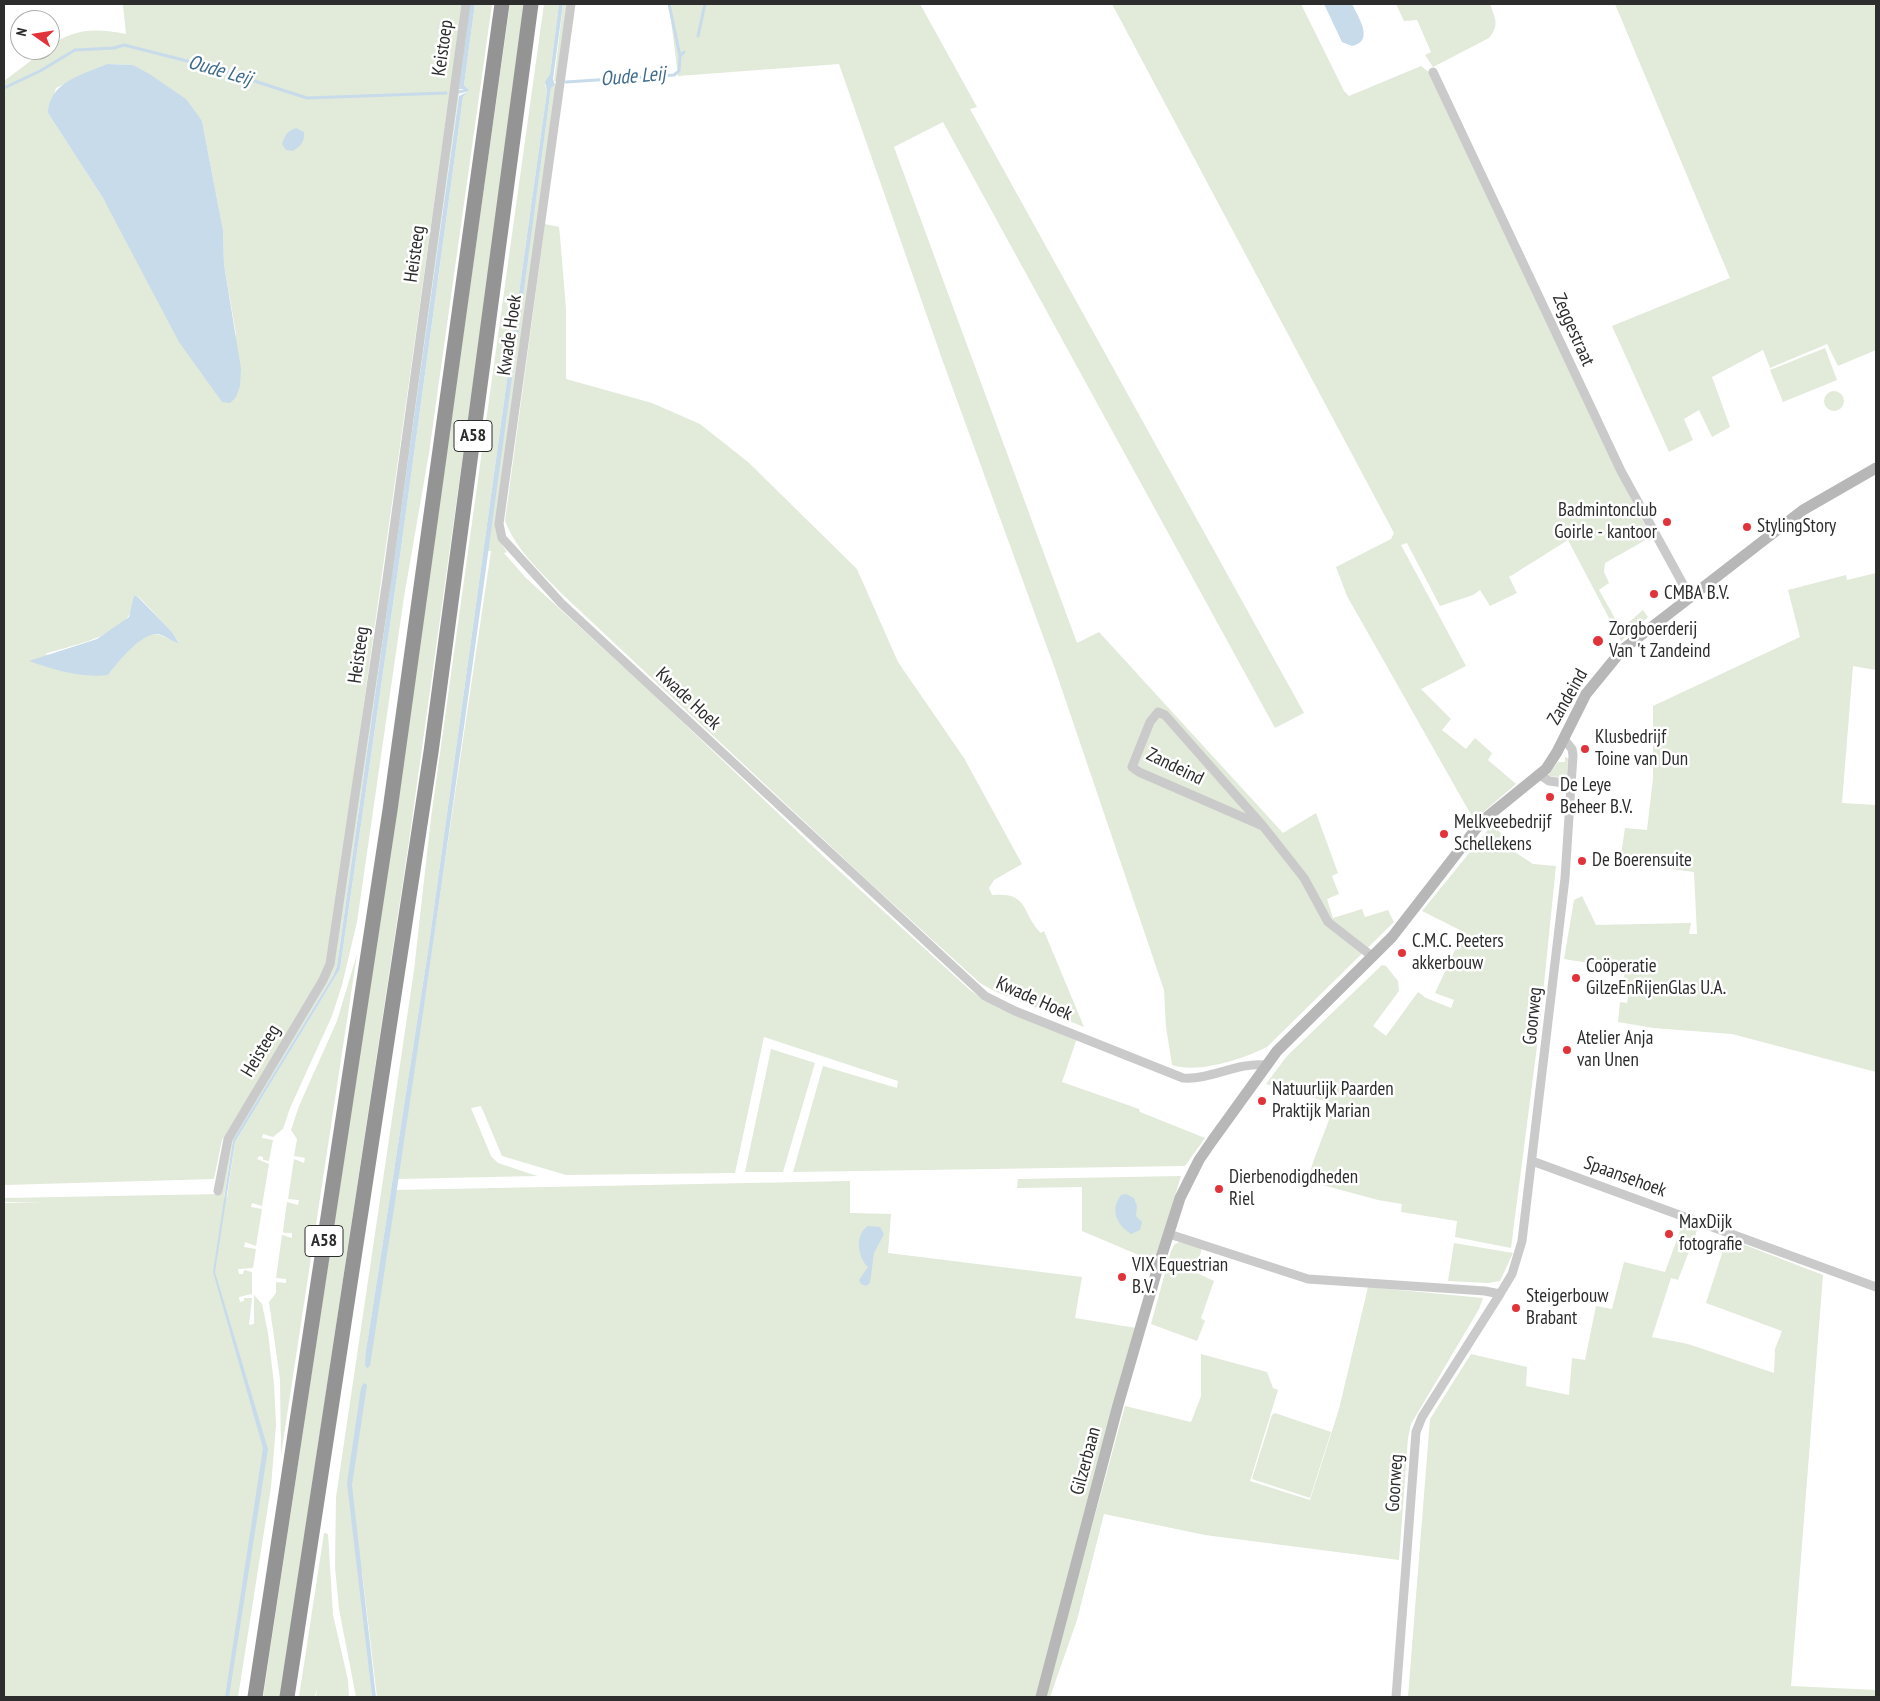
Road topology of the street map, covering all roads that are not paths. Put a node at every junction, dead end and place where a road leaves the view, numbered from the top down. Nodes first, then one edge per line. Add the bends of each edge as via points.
1 (466, 4) edge
2 (502, 4) edge
3 (532, 4) edge
4 (571, 4) edge
5 (1433, 72) dead end
6 (453, 97) joint
7 (1876, 468) edge
8 (1690, 597) junction
9 (1564, 739) junction
10 (1540, 775) junction
11 (1572, 784) junction
12 (1264, 826) junction
13 (1373, 957) junction
14 (1265, 1065) junction
15 (1532, 1161) junction
16 (218, 1191) dead end
17 (1168, 1234) junction
18 (1876, 1287) edge
19 (1500, 1294) junction
20 (255, 1697) edge
21 (287, 1697) edge
22 (1041, 1697) edge
23 (1396, 1697) edge

1 - 6 street, Keistoep
2 - 20 highway, A58 via 390,810
3 - 21 highway, A58 via 431,752
4 - 14 street, Kwade Hoek via 499,524 502,538 561,603 985,996 1183,1078 1254,1064
5 - 8 street, Zeggestraat via 1621,471
6 - 16 street, Heisteeg via 330,964 228,1139
7 - 8 street, Zandeind via 1803,510
8 - 9 street, Zandeind via 1613,660 1586,694
9 - 10 street, Zandeind
9 - 11 street, Goorweg via 1573,754
10 - 11 street via 1549,781
10 - 13 street, Zandeind via 1482,821
11 - 15 street, Goorweg
12 - 12 street, Zandeind via 1165,715 1158,712 1150,722 1132,767
12 - 13 street, Zandeind via 1304,878 1333,928
13 - 14 street, Zandeind
14 - 17 street, Zandeind via 1199,1160 1180,1198
15 - 18 street, Spaansehoek
15 - 19 street, Goorweg via 1518,1259
17 - 19 street via 1308,1279
17 - 22 street, Gilzerbaan via 1129,1366
19 - 23 street, Goorweg via 1422,1417 1416,1432

